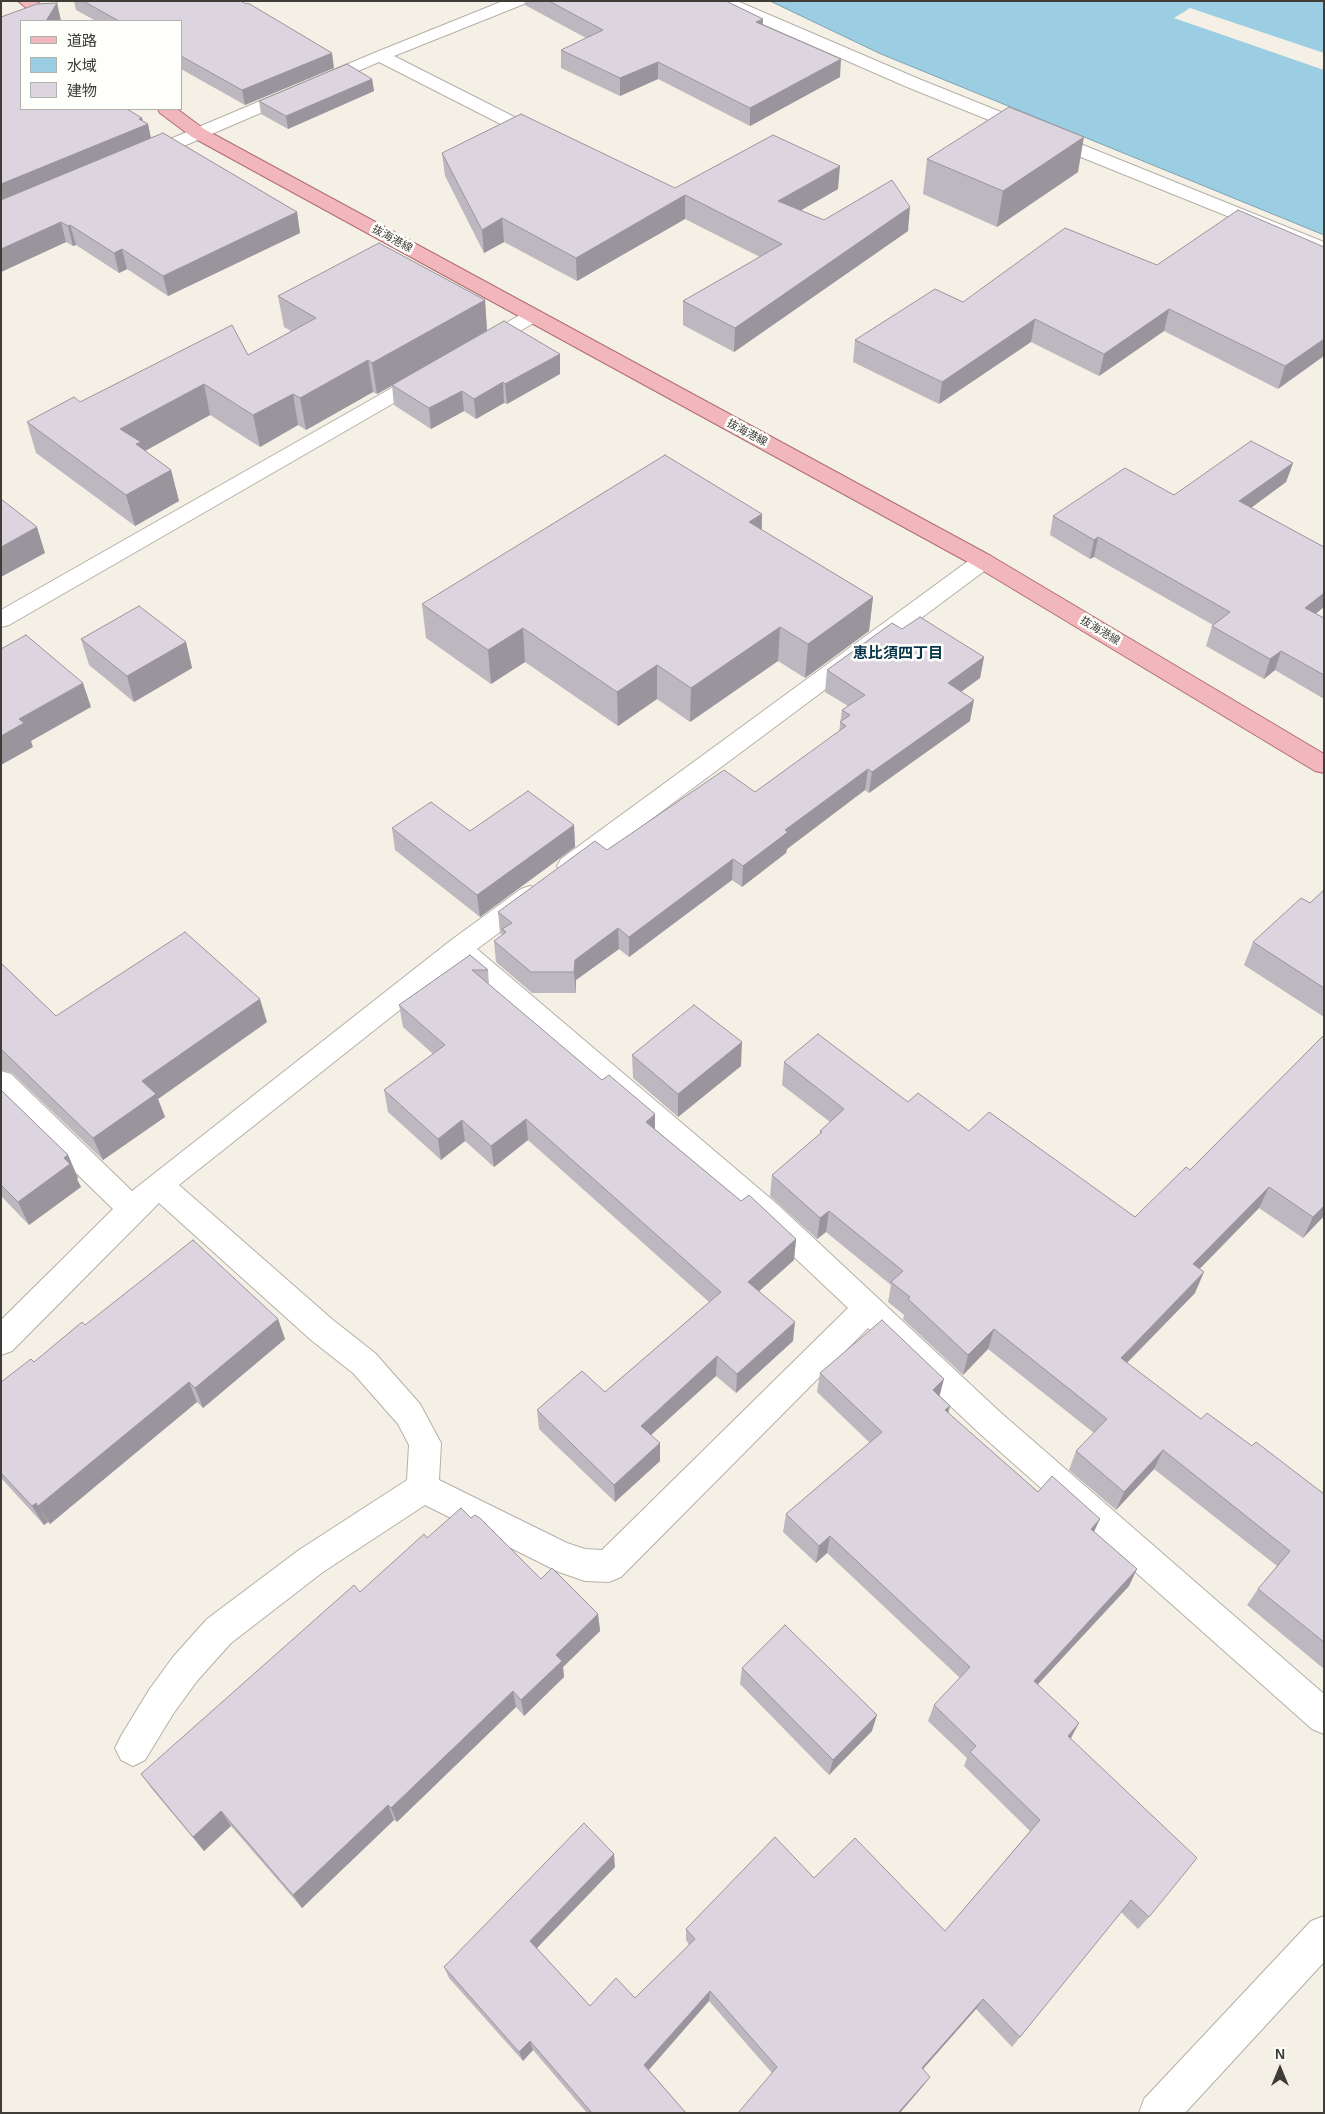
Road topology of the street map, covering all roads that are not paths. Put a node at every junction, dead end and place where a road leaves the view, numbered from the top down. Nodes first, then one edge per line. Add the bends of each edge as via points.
1 (26, 1) edge
2 (518, 1) edge
3 (723, 1) edge
4 (51, 20) edge
5 (380, 56) junction
6 (167, 110) edge
7 (198, 133) junction
8 (554, 144) edge
9 (127, 164) edge
10 (1324, 249) edge
11 (532, 316) junction
12 (464, 355) edge
13 (438, 370) edge
14 (984, 561) junction
15 (1, 620) edge
16 (1324, 765) edge
17 (459, 948) junction
18 (1, 1082) edge
19 (159, 1185) junction
20 (132, 1209) junction
21 (868, 1308) junction
22 (1, 1341) edge
23 (423, 1488) junction
24 (1324, 1717) edge
25 (133, 1748) dead end
26 (1324, 1934) edge
27 (1158, 2113) edge

1 - 4 main road
2 - 5 street
3 - 10 street via 913,83
5 - 7 street
5 - 8 street
6 - 7 main road, 抜海港線
7 - 9 street
7 - 11 main road, 抜海港線
11 - 12 street
11 - 14 main road, 抜海港線
13 - 15 street
14 - 16 main road, 抜海港線
14 - 17 street
17 - 19 street
17 - 21 street via 767,1213
18 - 20 street
19 - 20 street
19 - 23 street via 322,1330 364,1363 409,1414 425,1443
20 - 22 street
21 - 23 street via 608,1566 585,1565 559,1556
21 - 24 street via 997,1429
23 - 25 street via 311,1561 219,1631 185,1668
26 - 27 street

